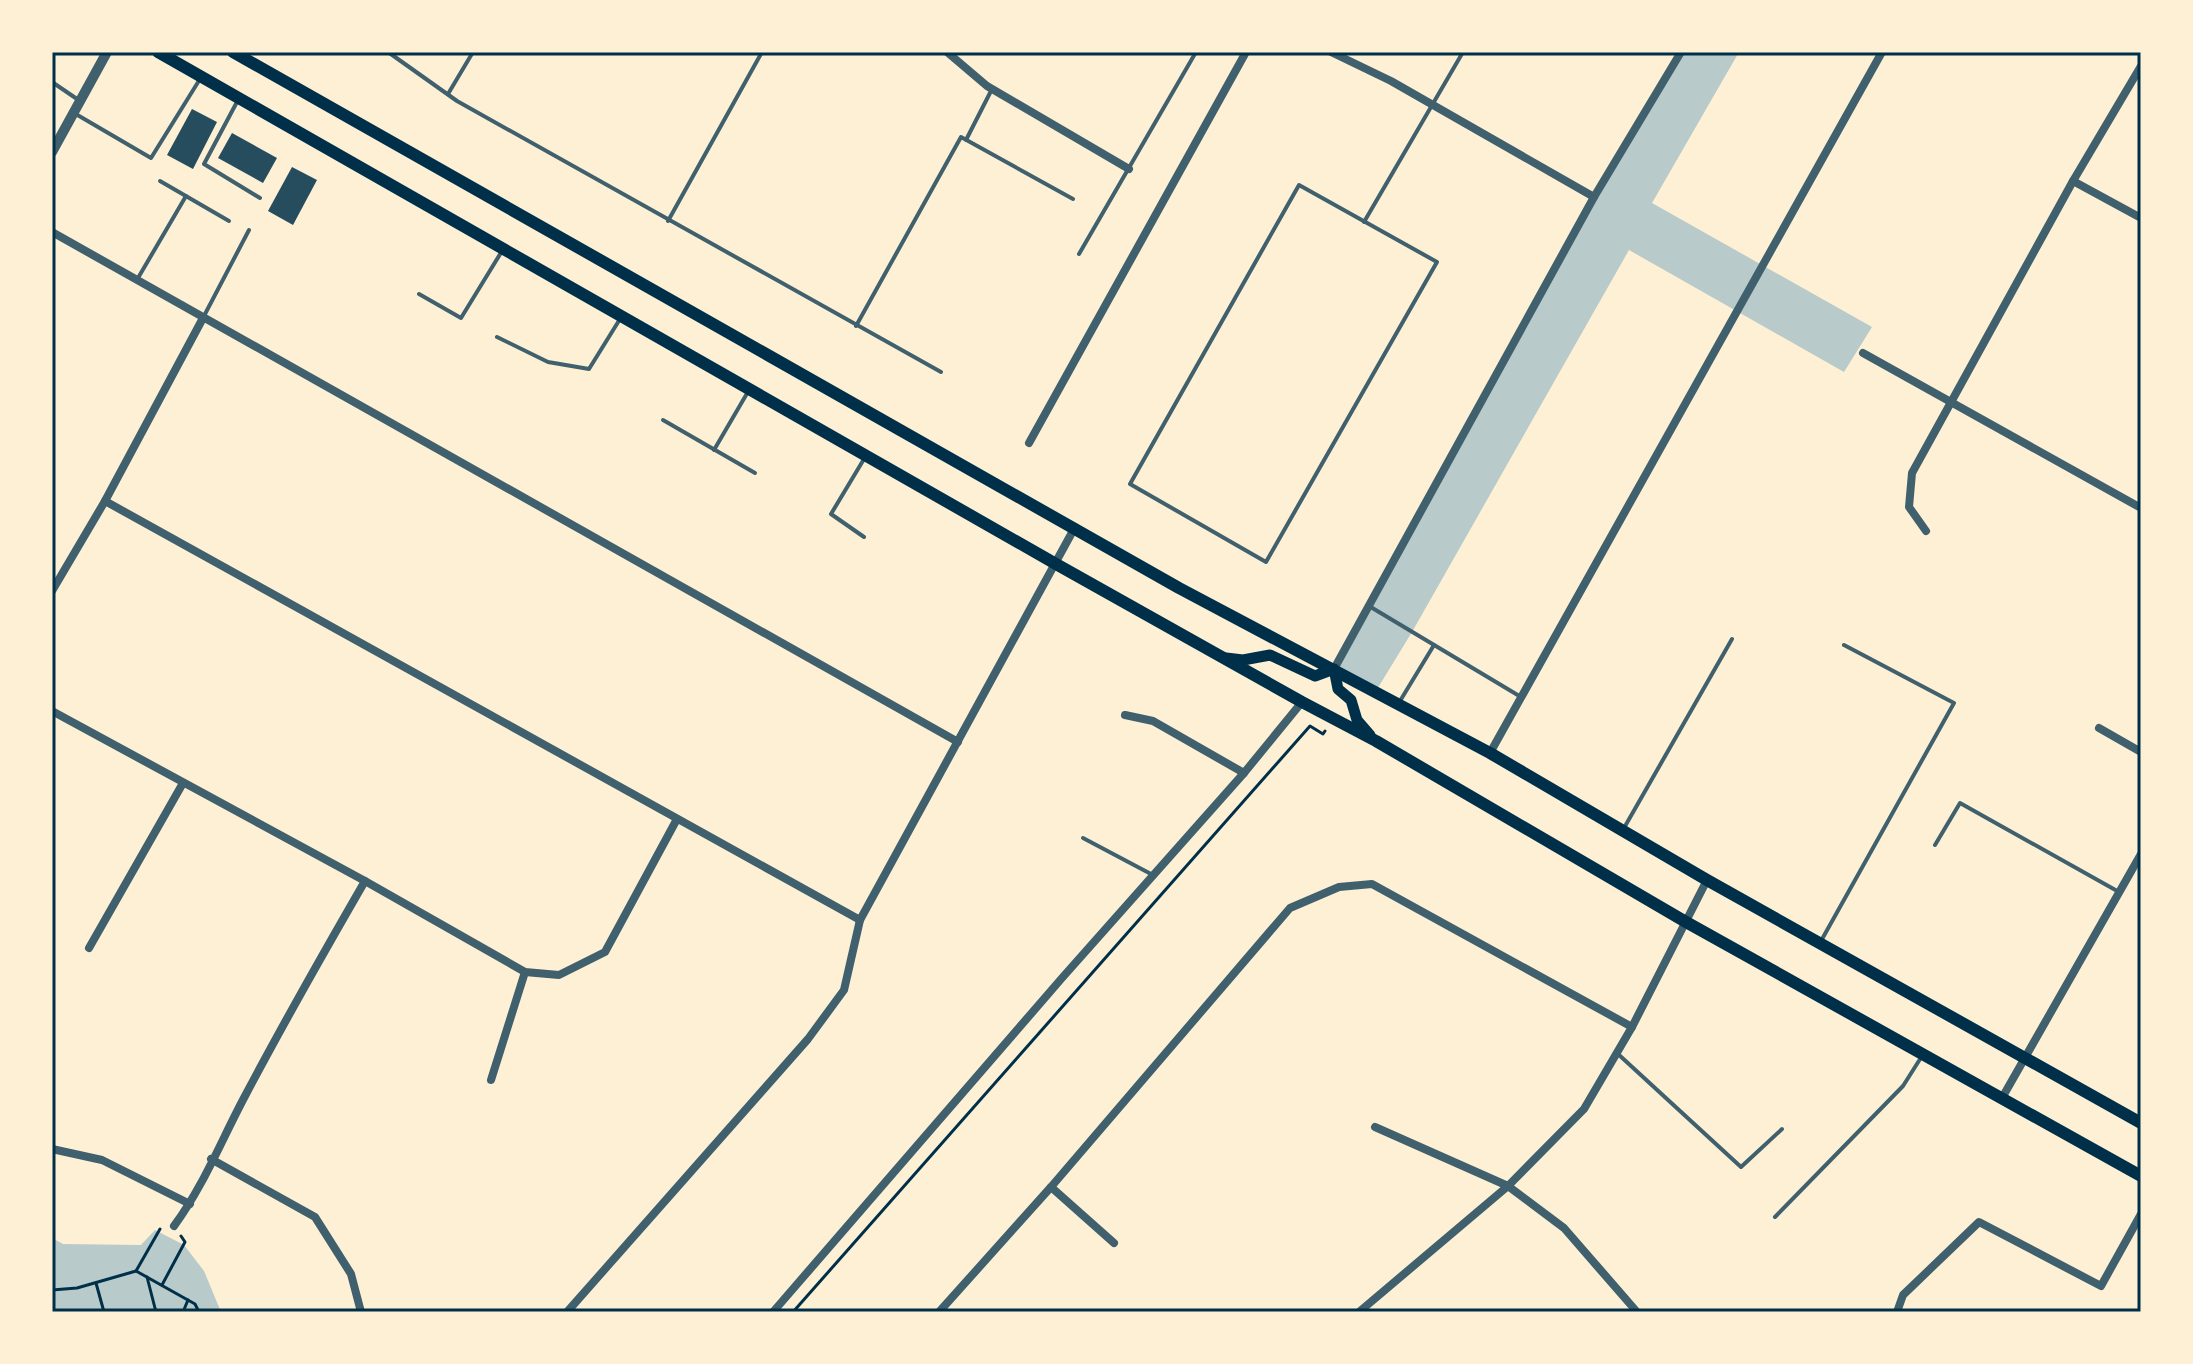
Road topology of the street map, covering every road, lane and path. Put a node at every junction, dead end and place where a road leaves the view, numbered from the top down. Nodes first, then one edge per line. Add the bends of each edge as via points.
1 (107, 52) edge
2 (158, 52) edge
3 (233, 52) edge
4 (388, 52) edge
5 (406, 52) edge
6 (473, 52) edge
7 (762, 52) edge
8 (947, 52) edge
9 (1196, 52) edge
10 (1246, 52) edge
11 (1331, 52) edge
12 (1463, 52) edge
13 (1681, 52) edge
14 (1882, 52) edge
15 (401, 59) junction
16 (2141, 66) edge
17 (201, 77) junction
18 (52, 82) edge
19 (992, 89) junction
20 (448, 94) junction
21 (239, 98) junction
22 (80, 101) junction
23 (1433, 104) junction
24 (74, 113) junction
25 (966, 140) junction
26 (52, 152) edge
27 (1129, 169) junction
28 (160, 181) dead end
29 (2073, 181) junction
30 (186, 196) junction
31 (1594, 197) junction
32 (260, 198) dead end
33 (1073, 199) dead end
34 (2141, 218) edge
35 (229, 221) dead end
36 (668, 221) junction
37 (1364, 222) junction
38 (249, 230) dead end
39 (52, 232) edge
40 (504, 249) junction
41 (1079, 254) dead end
42 (137, 280) junction
43 (419, 294) dead end
44 (621, 317) junction
45 (203, 318) junction
46 (856, 326) junction
47 (497, 337) dead end
48 (1863, 353) dead end
49 (941, 372) dead end
50 (749, 390) junction
51 (1950, 402) junction
52 (663, 420) dead end
53 (1029, 443) dead end
54 (714, 450) junction
55 (866, 456) junction
56 (755, 473) dead end
57 (105, 501) junction
58 (2141, 508) edge
59 (1075, 527) junction
60 (1926, 531) dead end
61 (864, 537) dead end
62 (1056, 564) junction
63 (52, 591) edge
64 (1368, 606) junction
65 (1732, 639) dead end
66 (1434, 645) junction
67 (1844, 645) dead end
68 (1222, 657) junction
69 (1334, 669) junction
70 (1521, 697) junction
71 (1302, 702) junction
72 (1399, 703) junction
73 (52, 711) edge
74 (1125, 715) dead end
75 (1310, 726) dead end
76 (2099, 728) dead end
77 (1376, 741) junction
78 (958, 742) junction
79 (2141, 752) edge
80 (1490, 753) junction
81 (1244, 773) junction
82 (183, 783) junction
83 (677, 819) junction
84 (1623, 831) junction
85 (1083, 838) dead end
86 (1935, 845) dead end
87 (2141, 854) edge
88 (1153, 875) junction
89 (1707, 880) junction
90 (365, 881) junction
91 (2119, 892) junction
92 (860, 920) junction
93 (1686, 922) junction
94 (1820, 943) junction
95 (89, 948) dead end
96 (525, 972) junction
97 (1632, 1027) junction
98 (1617, 1053) junction
99 (1923, 1054) junction
100 (2024, 1058) junction
101 (491, 1080) dead end
102 (2002, 1098) junction
103 (2141, 1123) edge
104 (1375, 1127) dead end
105 (1782, 1129) dead end
106 (52, 1149) edge
107 (211, 1159) junction
108 (2141, 1176) edge
109 (1508, 1186) junction
110 (1051, 1187) junction
111 (190, 1204) junction
112 (2141, 1214) edge
113 (1775, 1217) dead end
114 (174, 1226) junction
115 (1114, 1243) dead end
116 (136, 1271) junction
117 (147, 1277) junction
118 (96, 1283) junction
119 (162, 1285) junction
120 (52, 1290) edge
121 (188, 1300) junction
122 (104, 1312) edge
123 (156, 1312) edge
124 (183, 1312) edge
125 (199, 1312) edge
126 (361, 1312) edge
127 (567, 1312) edge
128 (773, 1312) edge
129 (793, 1312) edge
130 (939, 1312) edge
131 (1359, 1312) edge
132 (1637, 1312) edge
133 (1897, 1312) edge

1 - 22 street
2 - 17 main road
3 - 59 main road
4 - 15 lane
5 - 15 lane
6 - 20 lane
7 - 36 lane
8 - 19 street
9 - 27 lane
10 - 53 street
11 - 23 street
12 - 23 lane
13 - 31 street
14 - 70 street
15 - 20 lane
16 - 29 street
17 - 21 main road
17 - 24 lane via 151,158
18 - 22 lane
19 - 25 lane
19 - 27 street
20 - 36 lane
21 - 32 lane via 204,164
21 - 40 main road
22 - 24 street
23 - 31 street
23 - 37 lane
24 - 26 street
25 - 33 lane
25 - 46 lane via 961,137
27 - 41 lane
28 - 30 lane
29 - 34 street
29 - 51 street
30 - 35 lane
30 - 42 lane
31 - 64 street
36 - 46 lane
37 - 37 lane via 1299,185 1130,484 1266,562 1437,262
38 - 45 lane
39 - 42 street
40 - 43 lane via 461,318
40 - 44 main road
42 - 45 street
44 - 47 lane via 589,369 548,362
44 - 50 main road
45 - 57 street
45 - 78 street
46 - 49 lane
48 - 51 street
50 - 54 lane
50 - 55 main road
51 - 58 street
51 - 60 street via 1912,473 1909,507
52 - 54 lane
54 - 56 lane
55 - 61 lane via 831,514
55 - 62 main road
57 - 63 street
57 - 83 street
59 - 62 street
59 - 69 main road
62 - 68 main road
62 - 78 street
64 - 66 lane
64 - 69 street
65 - 84 lane
66 - 70 lane
66 - 72 lane
67 - 94 lane via 1954,703
68 - 69 main road via 1270,655 1315,676
68 - 71 main road
69 - 72 main road
69 - 77 main road via 1338,689 1351,700 1357,720
70 - 80 street
71 - 77 main road
71 - 81 street
72 - 80 main road
73 - 82 street
74 - 81 street via 1153,721
75 - 129 path
76 - 79 street
77 - 93 main road
78 - 92 street
80 - 84 main road
81 - 88 street
82 - 90 street
82 - 95 street
83 - 92 street
83 - 96 street via 605,952 559,975
84 - 89 main road
85 - 88 lane
86 - 91 lane via 1960,803
87 - 91 street
88 - 128 street
89 - 93 street
89 - 94 main road
90 - 96 street
90 - 107 street
91 - 100 street
92 - 127 street via 844,990 808,1039
93 - 97 street
93 - 99 main road
94 - 100 main road
96 - 101 street
97 - 98 street
97 - 110 street via 1372,884 1339,887 1290,908
98 - 105 lane via 1741,1167
98 - 109 street via 1584,1109
99 - 102 main road
99 - 113 lane via 1903,1086
100 - 102 street
100 - 103 main road
102 - 108 main road
104 - 109 street
106 - 111 street via 102,1160
107 - 111 street
107 - 126 street via 315,1217 351,1274
109 - 131 street
109 - 132 street via 1564,1228
110 - 115 street
110 - 130 street
111 - 114 street
112 - 133 street via 2101,1286 1979,1222 1903,1295
114 - 116 path via 161,1229
114 - 119 path via 185,1242
116 - 117 path
116 - 118 path
117 - 119 path
117 - 123 path
118 - 120 path
118 - 122 path
119 - 121 path
121 - 124 path
121 - 125 path

